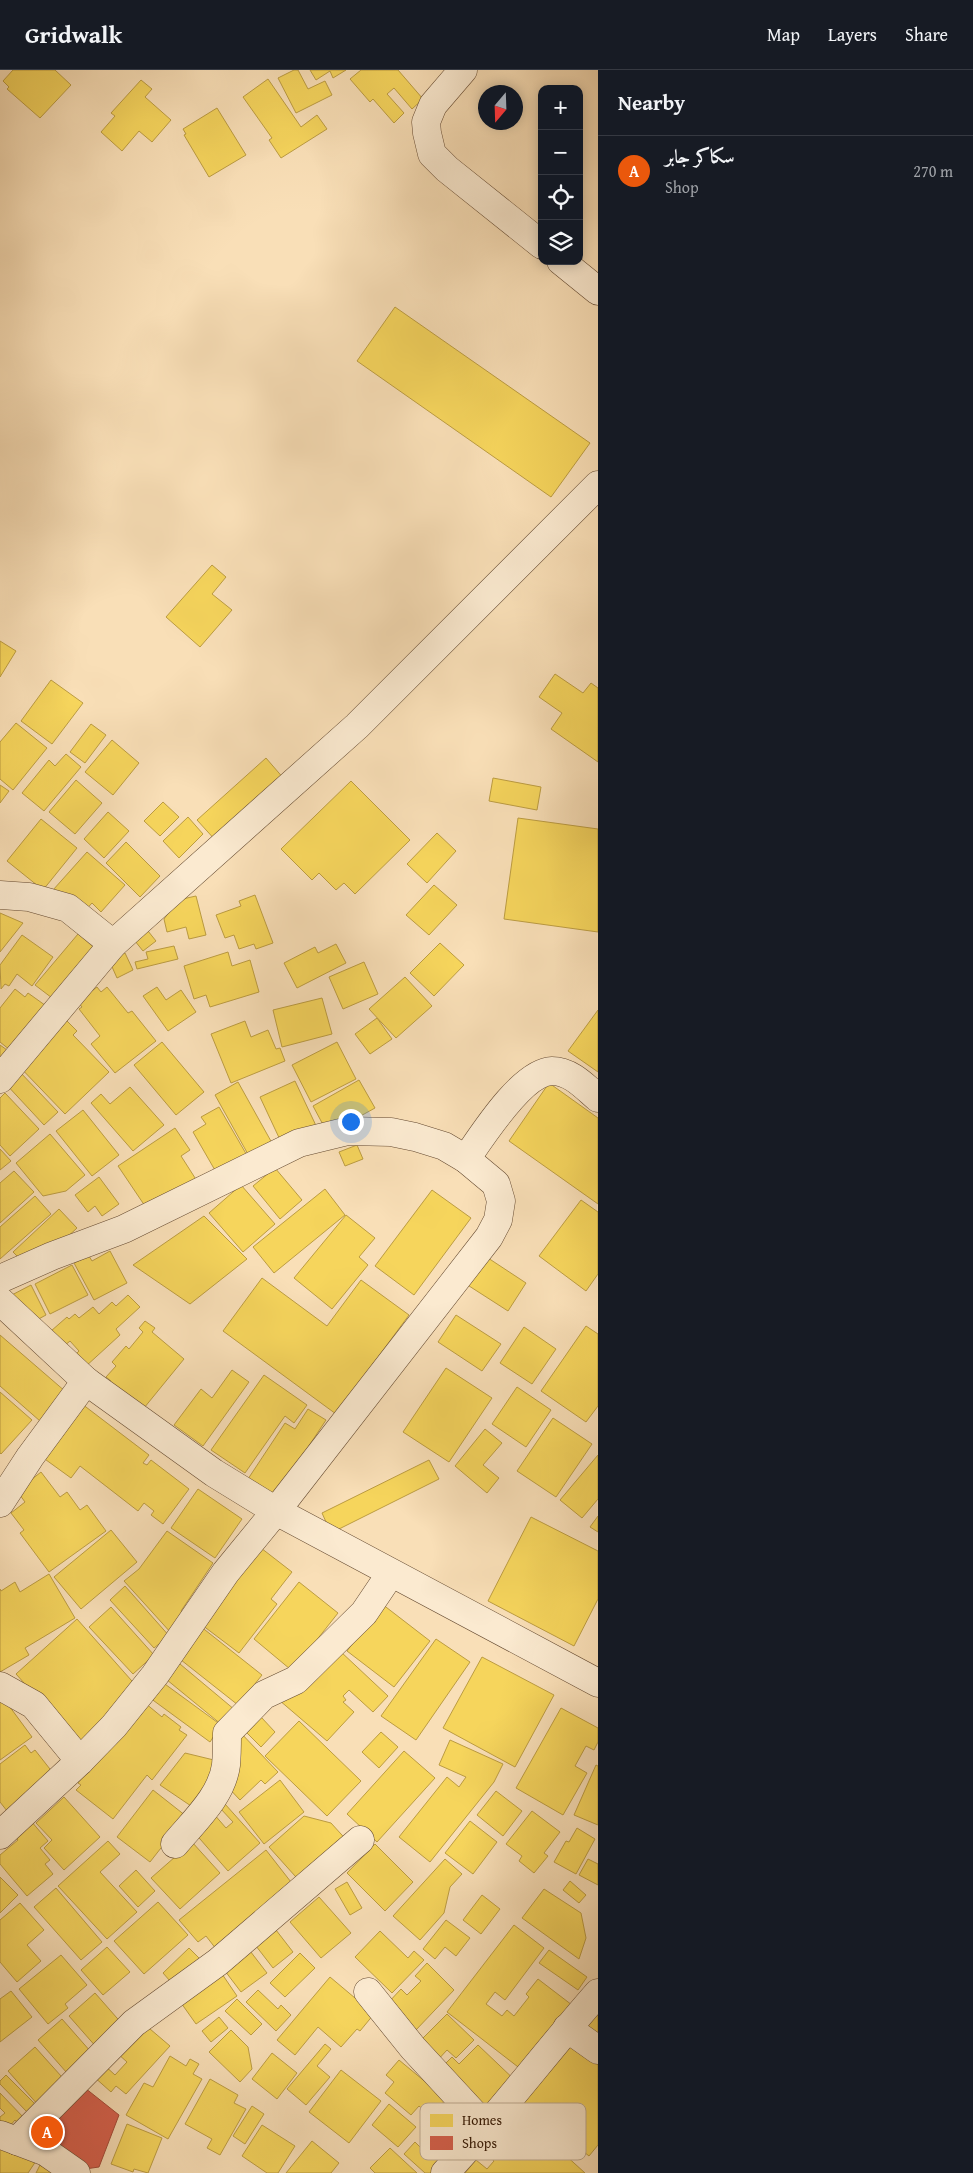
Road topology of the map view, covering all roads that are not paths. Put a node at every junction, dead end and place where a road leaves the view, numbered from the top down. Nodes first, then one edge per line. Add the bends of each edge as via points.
1 (463, 70) edge
2 (538, 242) edge
3 (566, 265) edge
4 (598, 291) edge
5 (598, 485) edge
6 (0, 895) edge
7 (113, 944) junction
8 (0, 1079) edge
9 (598, 1098) edge
10 (466, 1159) junction
11 (0, 1279) edge
12 (4, 1312) edge
13 (86, 1381) junction
14 (0, 1503) edge
15 (276, 1512) junction
16 (391, 1573) junction
17 (598, 1683) edge
18 (0, 1686) edge
19 (80, 1761) junction
20 (0, 1835) edge
21 (360, 1840) dead end
22 (175, 1844) dead end
23 (368, 1992) dead end
24 (598, 1993) edge
25 (567, 2028) junction
26 (598, 2050) edge
27 (464, 2103) edge
28 (507, 2103) edge
29 (9, 2137) edge
30 (457, 2160) edge
31 (76, 2173) edge
32 (445, 2173) edge

1 - 2 street via 433,105 426,122 432,154
3 - 4 street
5 - 7 street via 358,726
6 - 7 street via 29,897 68,908
7 - 8 street
9 - 10 street via 571,1076 553,1071 538,1075 528,1081 496,1116
10 - 11 street via 444,1146 391,1132 348,1131 299,1143 124,1229
10 - 15 street via 496,1184 501,1201 495,1226
12 - 13 street
13 - 14 street
13 - 15 street via 214,1473
15 - 16 street
15 - 19 street via 226,1572 114,1726
16 - 17 street
16 - 22 street via 364,1613 296,1680 264,1695 227,1733 226,1766 221,1784
18 - 19 street via 34,1705
19 - 20 street
21 - 29 street via 218,1962 134,2023
23 - 27 street via 413,2048
24 - 25 street
25 - 26 street
25 - 28 street
29 - 31 street via 46,2152
30 - 32 street

